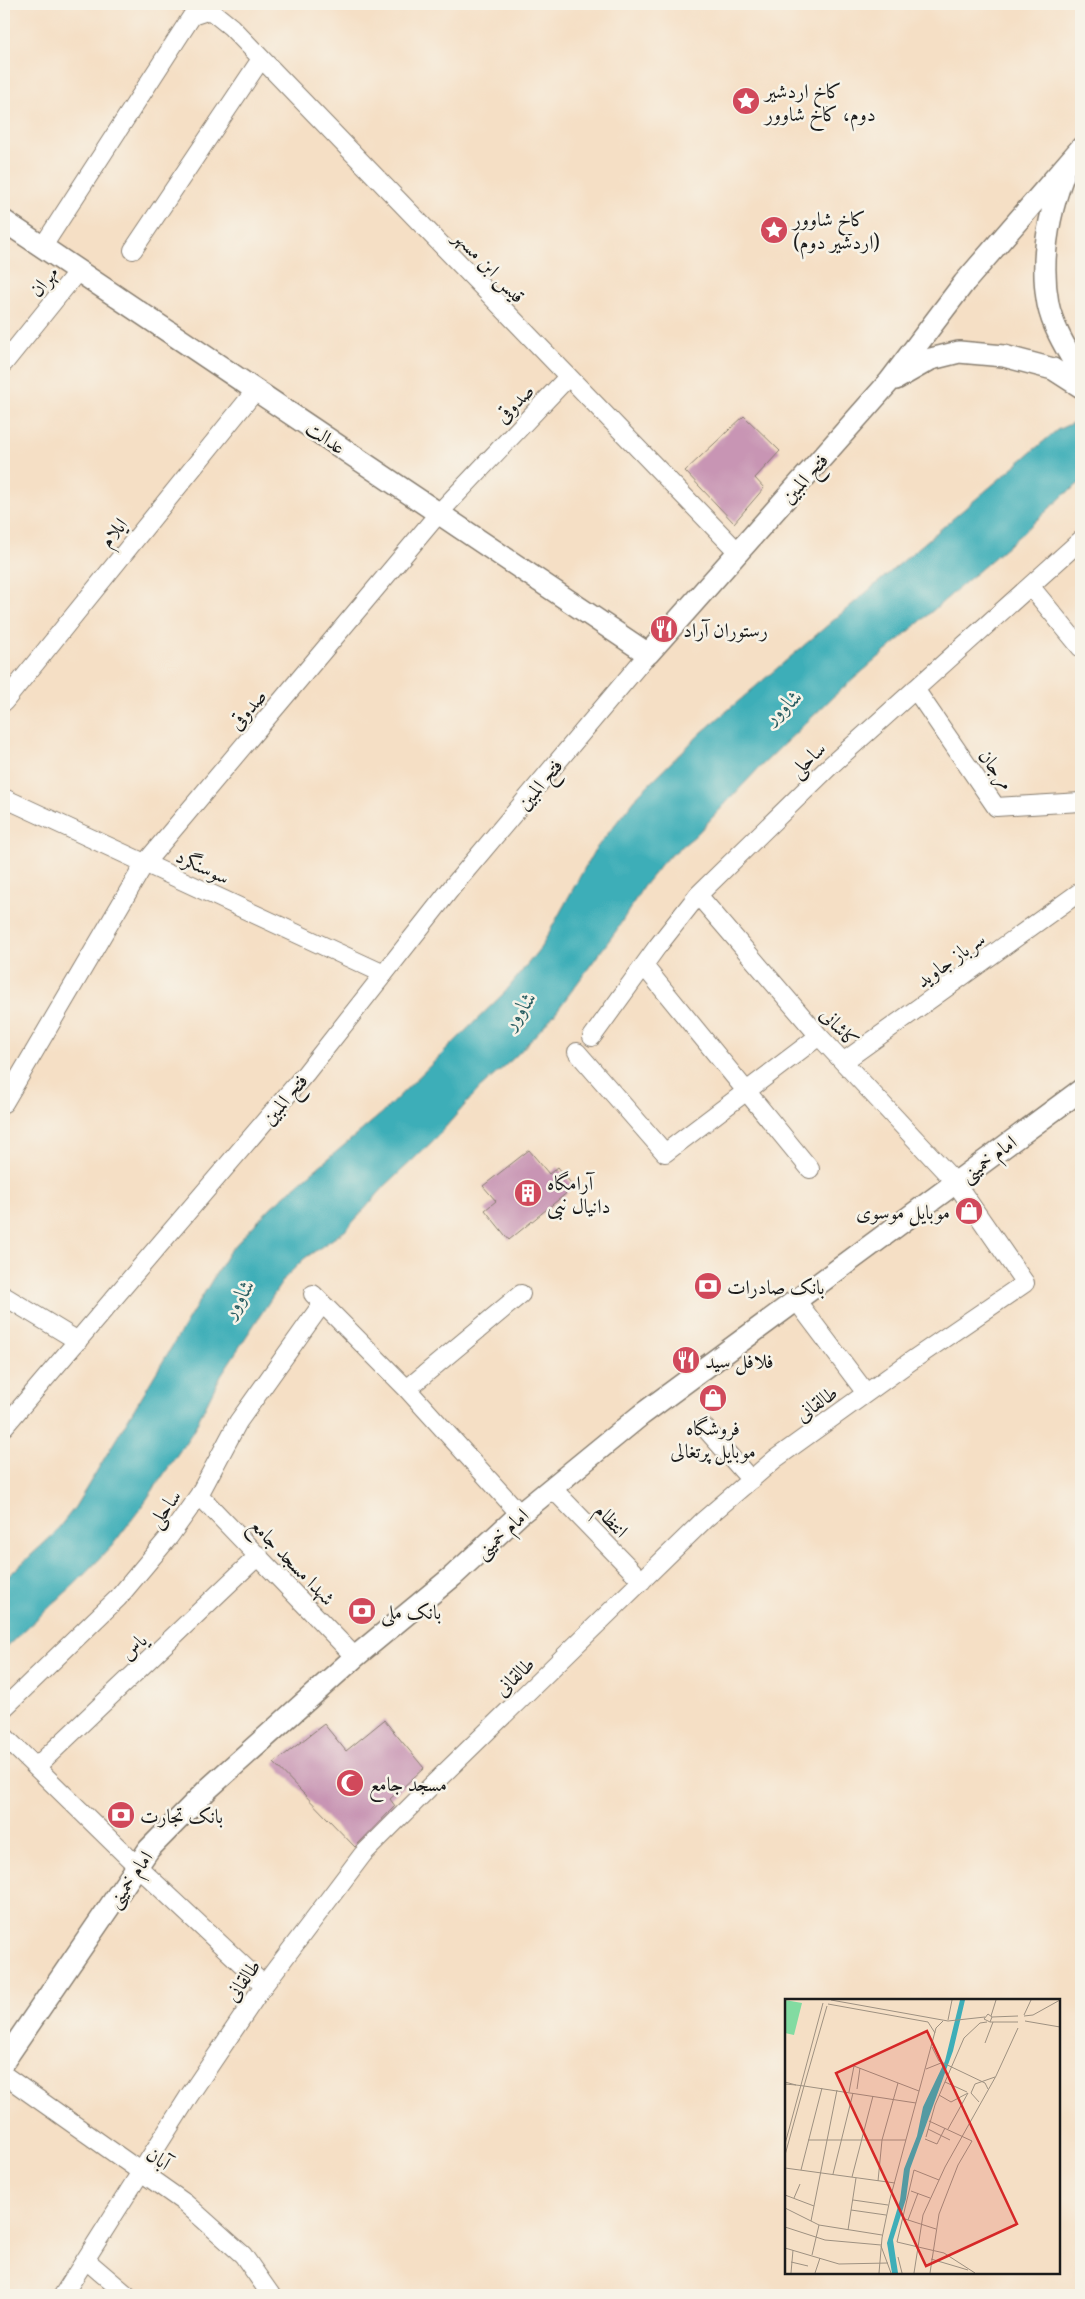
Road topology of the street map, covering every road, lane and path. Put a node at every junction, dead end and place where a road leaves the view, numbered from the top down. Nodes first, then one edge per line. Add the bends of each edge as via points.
1 (261, 59) junction
2 (1081, 148) edge
3 (1067, 164) junction
4 (4, 221) edge
5 (43, 246) junction
6 (133, 250) dead end
7 (78, 271) junction
8 (4, 363) edge
9 (1081, 374) edge
10 (568, 377) junction
11 (889, 382) junction
12 (1081, 388) edge
13 (256, 390) junction
14 (439, 513) junction
15 (1081, 540) edge
16 (738, 552) junction
17 (1031, 587) junction
18 (1081, 648) edge
19 (648, 654) junction
20 (915, 689) junction
21 (4, 702) edge
22 (4, 798) edge
23 (1081, 802) edge
24 (145, 863) junction
25 (1081, 891) edge
26 (698, 895) junction
27 (644, 966) junction
28 (384, 974) junction
29 (819, 1036) junction
30 (592, 1037) dead end
31 (578, 1052) dead end
32 (843, 1062) junction
33 (1081, 1090) edge
34 (746, 1091) junction
35 (4, 1103) edge
36 (810, 1169) dead end
37 (955, 1182) junction
38 (521, 1294) dead end
39 (4, 1296) edge
40 (796, 1300) junction
41 (78, 1340) junction
42 (408, 1389) junction
43 (866, 1393) junction
44 (4, 1427) edge
45 (705, 1428) dead end
46 (751, 1480) junction
47 (552, 1488) junction
48 (199, 1495) junction
49 (520, 1514) junction
50 (259, 1555) junction
51 (642, 1582) junction
52 (355, 1657) junction
53 (4, 1708) edge
54 (4, 1736) edge
55 (36, 1767) junction
56 (137, 1866) junction
57 (264, 1984) junction
58 (4, 2061) edge
59 (4, 2075) edge
60 (142, 2172) junction
61 (86, 2260) junction
62 (63, 2295) edge
63 (127, 2295) edge
64 (271, 2295) edge

1 - 5 street, قیس ابن مسهر via 210,10 192,16
1 - 6 street
1 - 10 street, قیس ابن مسهر
2 - 3 street, فتح المبین
3 - 9 street via 1052,204 1044,269 1049,306 1065,346
3 - 11 street, فتح المبین via 964,283
4 - 5 street, عدالت
5 - 7 street, عدالت
7 - 8 street, مهران
7 - 13 street, عدالت
10 - 14 street, صدوقی
10 - 16 street, قیس ابن مسهر
11 - 12 street via 931,359 959,352 1004,356 1053,369
11 - 16 street, فتح المبین
13 - 14 street, عدالت
13 - 21 street, ایلام
14 - 19 street, عدالت
14 - 24 street, صدوقی
15 - 17 street, ساحلی
16 - 19 street, فتح المبین
17 - 18 street
17 - 20 street, ساحلی
19 - 28 street, فتح المبین via 453,886
20 - 23 street, مرجان via 996,807
20 - 26 street, ساحلی via 830,766
22 - 24 street, سوسنگرد
24 - 28 street, سوسنگرد
24 - 35 street, صدوقی
25 - 32 street, سرباز جاوید
26 - 27 street, ساحلی
26 - 29 street, کاشانی
27 - 30 street, ساحلی
27 - 34 street
28 - 41 street, فتح المبین via 306,1073
29 - 32 street, کاشانی
29 - 34 street
31 - 34 street via 665,1152
32 - 37 street, کاشانی
33 - 37 street, امام خمینی
34 - 36 street
37 - 40 street, امام خمینی
37 - 43 street, طالقانی via 1025,1282
38 - 42 street
39 - 41 street
40 - 43 street
40 - 47 street, امام خمینی via 641,1416
41 - 44 street, فتح المبین
42 - 48 street, ساحلی via 318,1299 238,1422
42 - 49 street
43 - 46 street, طالقانی
45 - 46 street
46 - 51 street, طالقانی via 704,1520
47 - 49 street, امام خمینی
47 - 51 street, انتظام
48 - 50 street, شهدا مسجد جامع
48 - 53 street, ساحلی via 118,1598
49 - 52 street, امام خمینی via 453,1576
50 - 52 street, شهدا مسجد جامع
50 - 55 street, یاس
51 - 57 street, طالقانی via 363,1854
52 - 56 street, امام خمینی via 209,1788 149,1849
54 - 55 street
55 - 56 street
56 - 57 street
56 - 58 street, امام خمینی
57 - 60 street, طالقانی
59 - 60 street, آبان
60 - 61 street, طالقانی
60 - 64 street, آبان via 212,2226 243,2256
61 - 62 street, طالقانی
61 - 63 street

